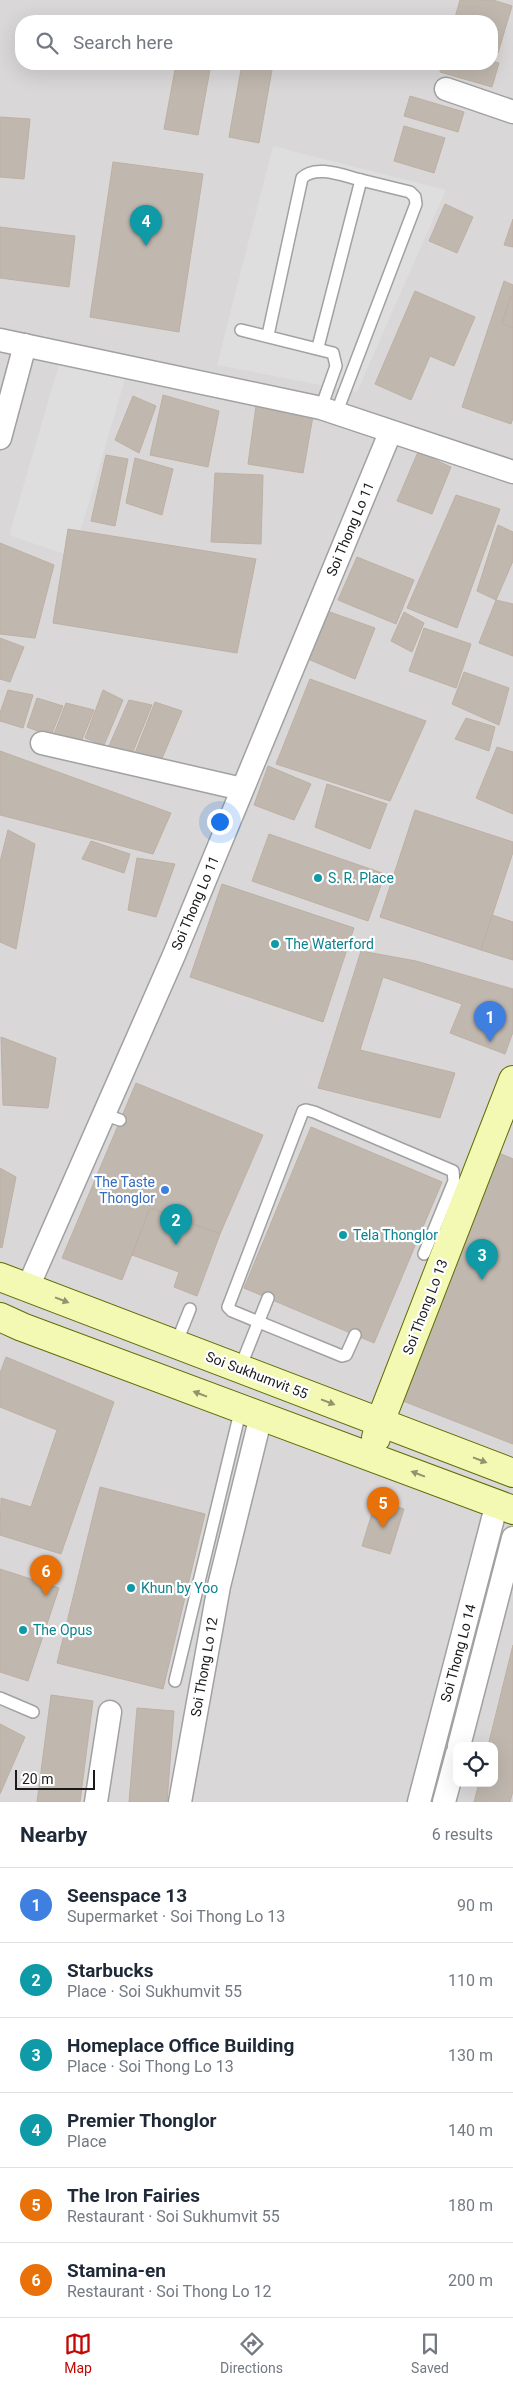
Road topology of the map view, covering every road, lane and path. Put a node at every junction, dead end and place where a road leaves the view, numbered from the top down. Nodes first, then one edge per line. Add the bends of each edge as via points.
1 (446, 89) dead end
2 (513, 112) edge
3 (361, 180) junction
4 (241, 330) dead end
5 (268, 335) junction
6 (0, 340) edge
7 (25, 345) junction
8 (318, 347) junction
9 (329, 411) junction
10 (390, 433) junction
11 (0, 438) edge
12 (513, 472) edge
13 (42, 743) dead end
14 (242, 789) junction
15 (513, 1080) edge
16 (424, 1254) dead end
17 (0, 1277) edge
18 (28, 1287) junction
19 (268, 1298) dead end
20 (190, 1308) dead end
21 (0, 1316) edge
22 (258, 1321) junction
23 (355, 1335) dead end
24 (176, 1344) junction
25 (240, 1368) junction
26 (251, 1412) junction
27 (380, 1422) junction
28 (372, 1456) junction
29 (513, 1473) edge
30 (505, 1507) edge
31 (513, 1538) edge
32 (175, 1681) dead end
33 (0, 1698) edge
34 (33, 1712) dead end
35 (110, 1712) dead end
36 (460, 1742) edge
37 (453, 1769) edge
38 (96, 1802) edge
39 (180, 1802) edge
40 (419, 1802) edge
41 (444, 1802) edge

1 - 2 street
3 - 5 lane via 317,171 302,178
3 - 8 lane
3 - 9 lane via 410,192 416,204
4 - 5 lane
5 - 8 lane
6 - 7 street
7 - 9 street
7 - 11 street
8 - 9 lane via 334,353 336,366
9 - 10 street
10 - 12 street
10 - 14 street, Soi Thong Lo 11
13 - 14 street
14 - 18 street, Soi Thong Lo 11 via 111,1117
15 - 27 main road, Soi Thong Lo 13 via 491,1156
16 - 22 lane via 454,1181 453,1171 304,1110 228,1305 232,1311
17 - 18 main road, Soi Sukhumvit 55
18 - 21 main road
18 -> 24 main road, Soi Sukhumvit 55
19 - 22 lane
20 - 24 lane
26 -> 21 main road
22 - 23 lane via 342,1356 346,1355
22 - 25 lane
24 - 25 main road, Soi Sukhumvit 55
25 -> 27 main road, Soi Sukhumvit 55
26 - 28 main road
26 - 32 lane
26 - 39 street, Soi Thong Lo 12
27 - 28 main road, Soi Thong Lo 13
27 -> 29 main road, Soi Sukhumvit 55
30 -> 28 main road
30 - 40 street, Soi Thong Lo 14
31 - 36 street
33 - 34 lane
35 - 38 street
37 - 41 street

